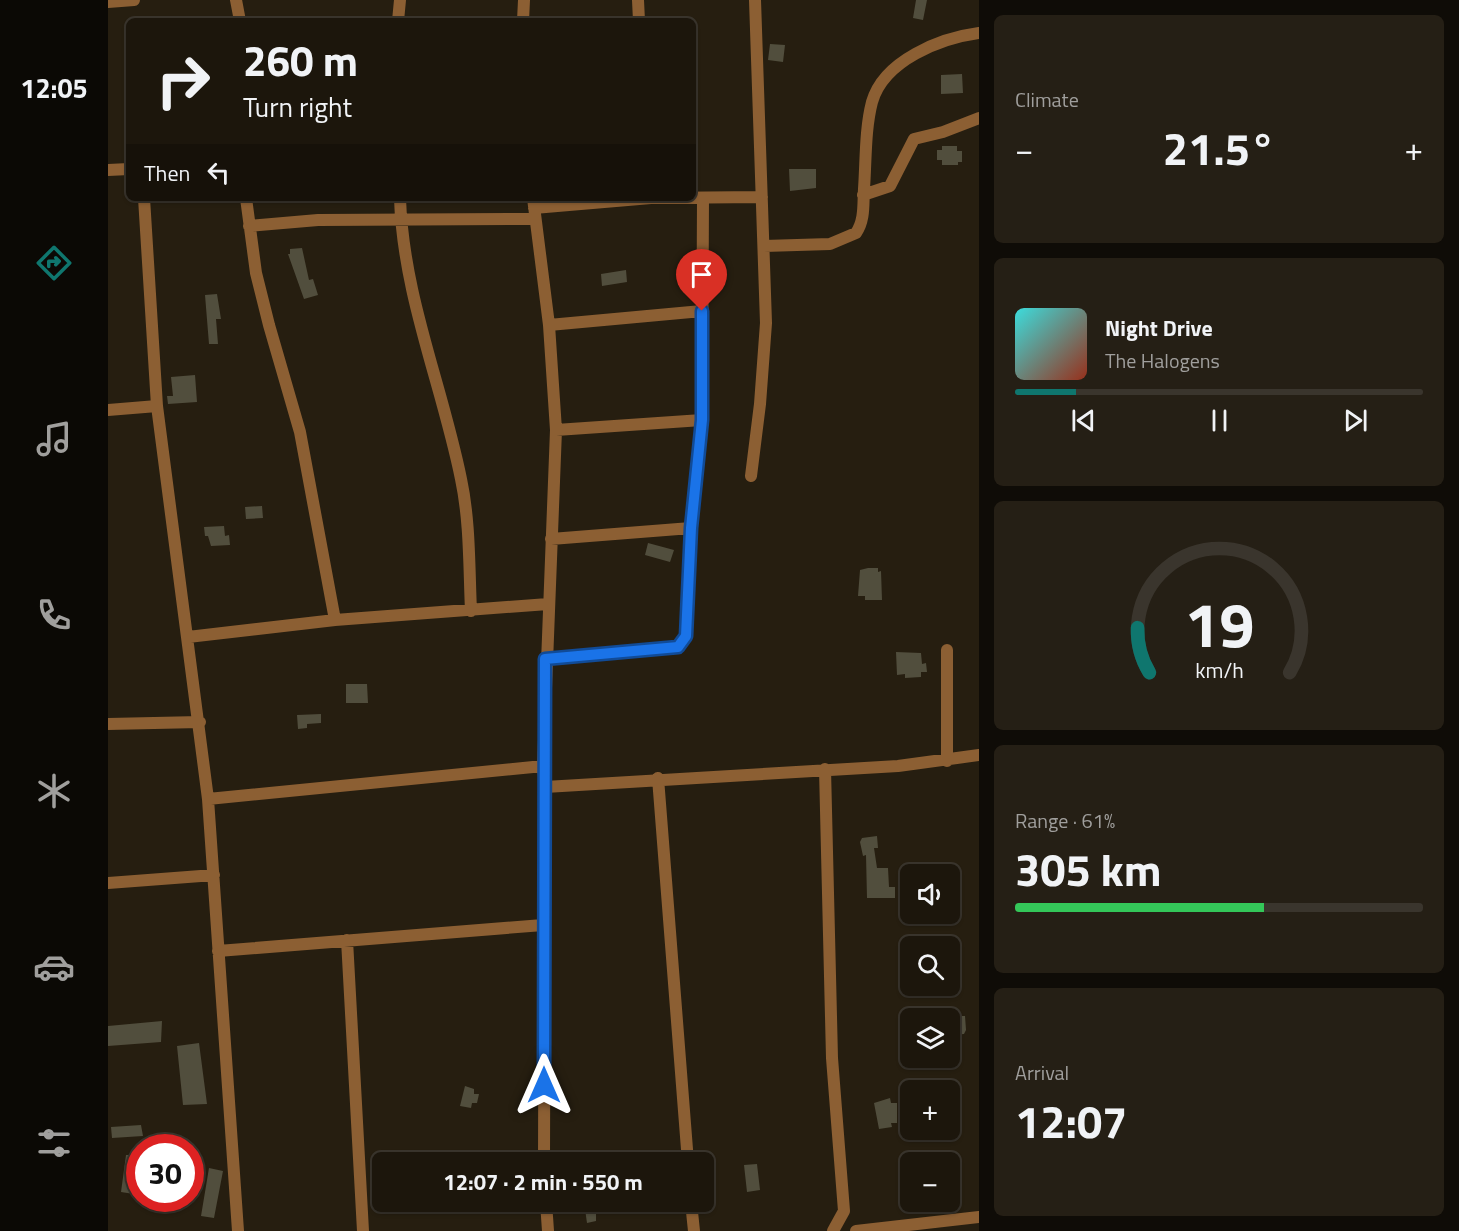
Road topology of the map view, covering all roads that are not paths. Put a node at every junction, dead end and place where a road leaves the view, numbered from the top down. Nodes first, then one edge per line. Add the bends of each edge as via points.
1 (134, 0) edge
2 (236, 0) edge
3 (400, 0) edge
4 (524, 0) edge
5 (638, 0) edge
6 (754, 0) edge
7 (108, 2) edge
8 (239, 18) edge
9 (398, 18) edge
10 (523, 18) edge
11 (639, 18) edge
12 (979, 33) edge
13 (979, 118) edge
14 (126, 169) edge
15 (108, 170) edge
16 (863, 195) junction
17 (762, 197) junction
18 (696, 198) edge
19 (703, 198) junction
20 (144, 201) edge
21 (246, 201) edge
22 (400, 201) edge
23 (616, 201) edge
24 (533, 208) edge
25 (400, 219) junction
26 (249, 226) junction
27 (764, 246) junction
28 (702, 311) junction
29 (549, 325) junction
30 (157, 406) junction
31 (108, 410) edge
32 (702, 420) junction
33 (556, 430) junction
34 (751, 476) dead end
35 (691, 528) junction
36 (551, 539) junction
37 (548, 604) junction
38 (471, 611) junction
39 (336, 620) junction
40 (188, 638) junction
41 (947, 650) dead end
42 (545, 659) junction
43 (200, 722) junction
44 (108, 724) edge
45 (979, 758) edge
46 (946, 762) junction
47 (543, 766) junction
48 (825, 769) junction
49 (658, 778) junction
50 (545, 787) junction
51 (208, 799) junction
52 (214, 875) junction
53 (108, 883) edge
54 (543, 924) junction
55 (347, 940) junction
56 (218, 951) junction
57 (544, 1152) edge
58 (687, 1152) edge
59 (844, 1211) junction
60 (547, 1212) edge
61 (692, 1212) edge
62 (979, 1217) edge
63 (238, 1231) edge
64 (363, 1231) edge
65 (548, 1231) edge
66 (694, 1231) edge
67 (833, 1231) edge
68 (858, 1231) edge

1 - 7 street
2 - 8 street
3 - 9 street
4 - 10 street
5 - 11 street
6 - 17 street
12 - 16 street via 924,47 879,87 869,123
13 - 16 street via 914,139 890,186
14 - 15 street
16 - 27 street via 861,226 842,241
17 - 19 street
17 - 27 street
18 - 19 street
19 - 28 street
20 - 30 street
21 - 26 street
22 - 25 street
23 - 24 street
24 - 25 street
24 - 29 street
25 - 26 street
25 - 38 street via 424,344 462,482
26 - 39 street via 268,326 300,432
27 - 34 street via 764,366
28 - 29 street
28 - 32 street
29 - 33 street
30 - 31 street
30 - 40 street
32 - 33 street
32 - 35 street
33 - 36 street
35 - 36 street
35 - 42 street via 686,636 678,647
36 - 37 street
37 - 38 street
37 - 42 street
38 - 39 street
39 - 40 street
40 - 43 street
41 - 46 street
42 - 47 street
43 - 44 street
43 - 51 street
45 - 46 street
46 - 48 street
47 - 50 street
47 - 51 street
48 - 49 street
48 - 59 street via 832,1058
49 - 50 street
49 - 58 street
50 - 54 street
51 - 52 street
52 - 53 street
52 - 56 street
54 - 55 street
54 - 57 street
55 - 56 street
55 - 64 street
56 - 63 street
59 - 67 street
59 - 68 street
60 - 65 street
61 - 66 street
62 - 68 street

